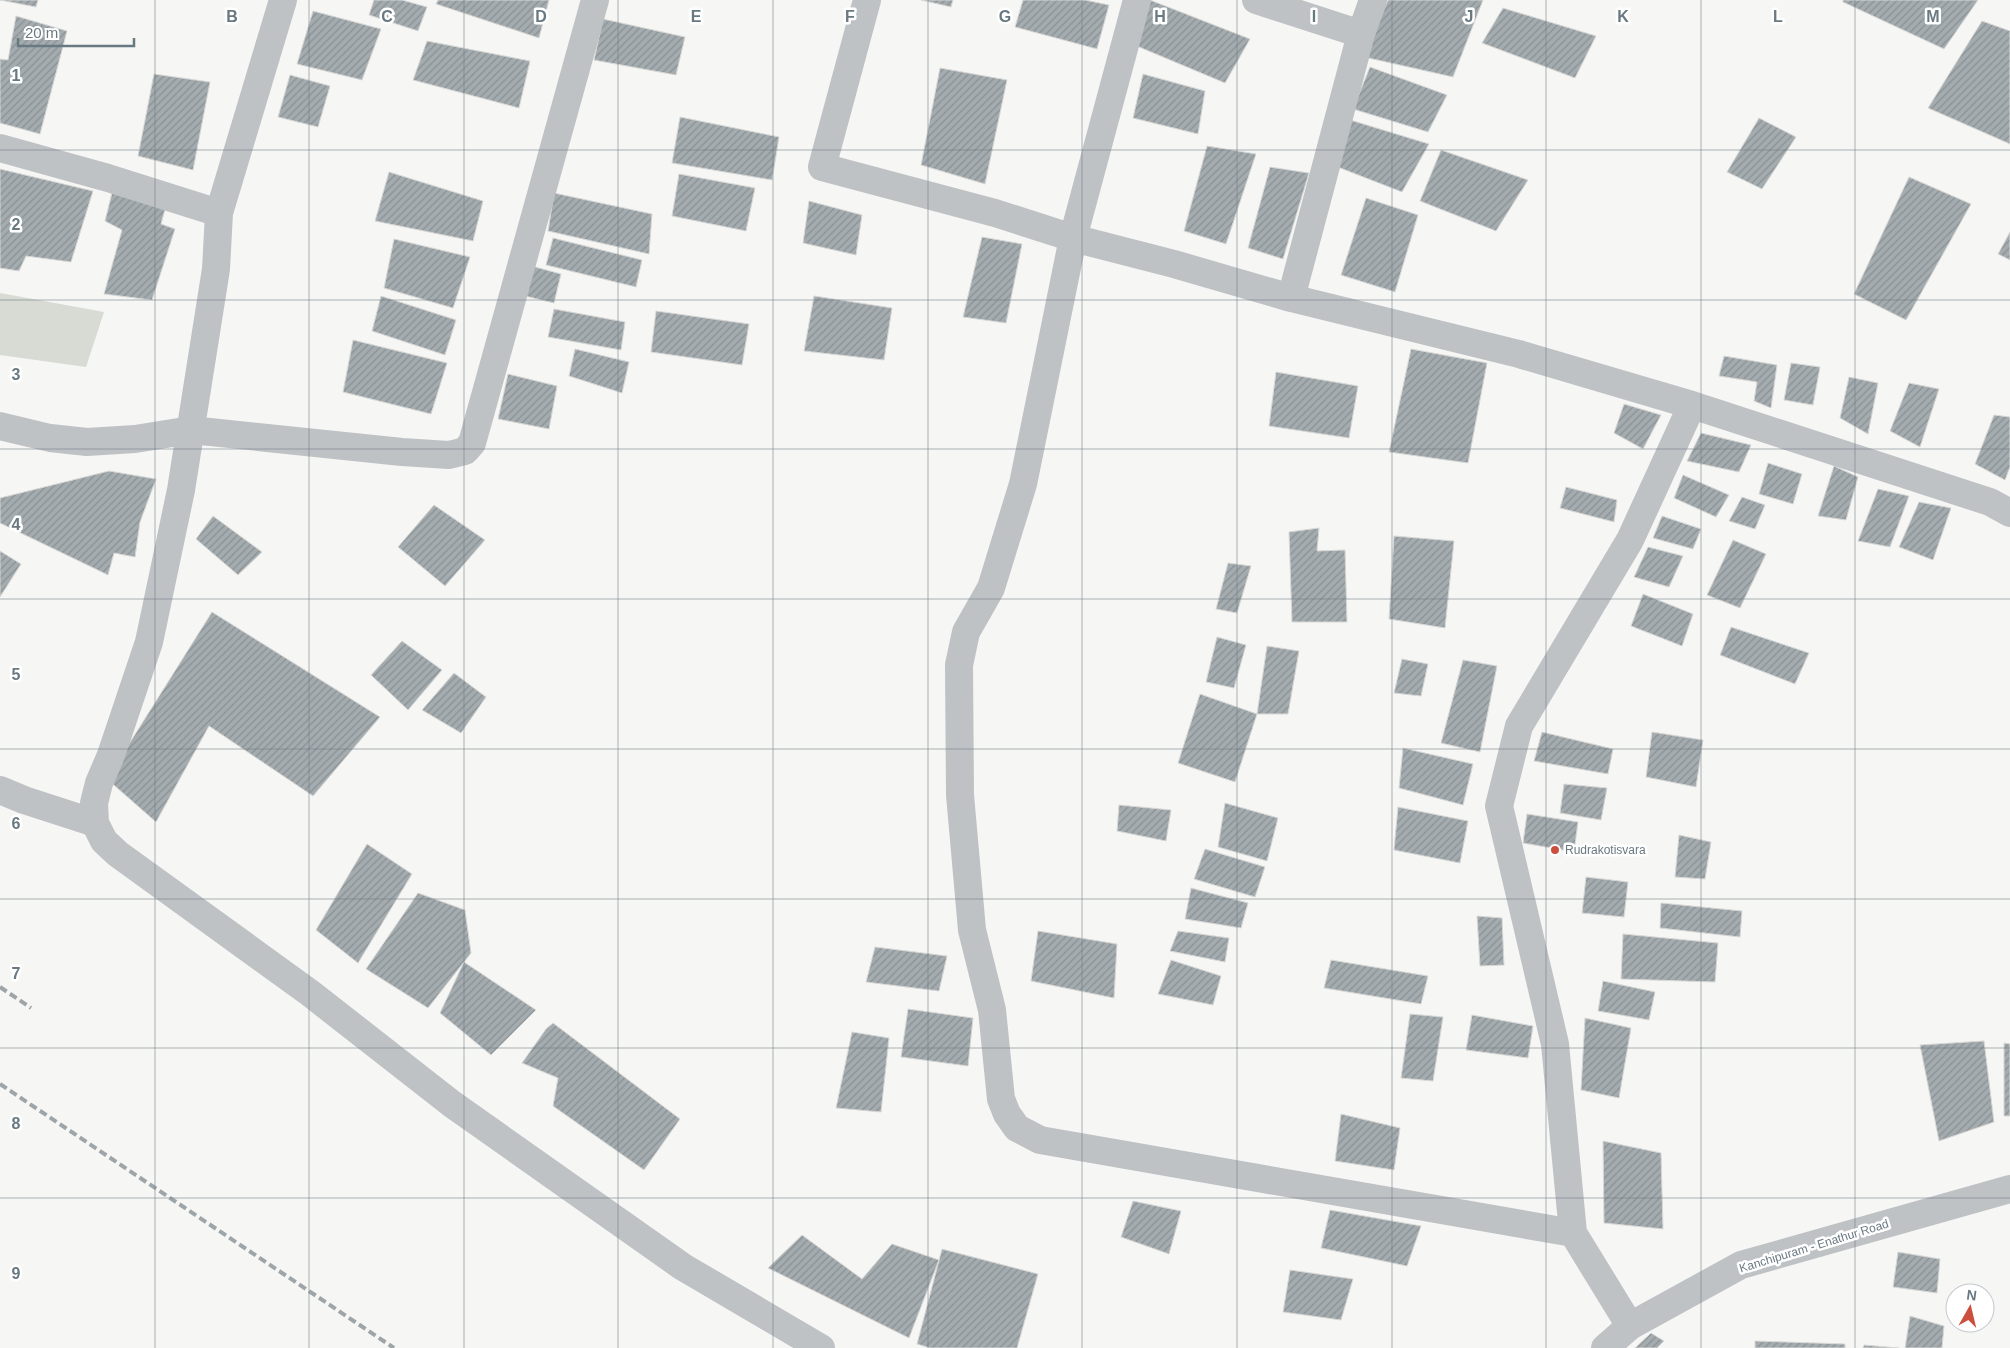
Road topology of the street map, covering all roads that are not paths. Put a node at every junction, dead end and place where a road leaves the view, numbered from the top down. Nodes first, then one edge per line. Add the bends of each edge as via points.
1 (283, 0) edge
2 (595, 0) edge
3 (867, 0) edge
4 (1137, 0) edge
5 (1256, 0) edge
6 (1372, 0) edge
7 (1361, 34) junction
8 (0, 148) edge
9 (219, 213) junction
10 (1073, 238) junction
11 (1291, 298) junction
12 (1692, 405) junction
13 (0, 426) edge
14 (190, 430) junction
15 (2010, 513) edge
16 (0, 790) edge
17 (95, 823) junction
18 (2010, 1189) edge
19 (1573, 1233) junction
20 (1630, 1326) junction
21 (821, 1348) edge
22 (1605, 1348) edge

1 - 9 street
2 - 14 street via 472,443 465,451 450,455 402,452
3 - 10 street via 822,167 995,213
4 - 10 street
5 - 7 street
6 - 7 street
7 - 11 street
8 - 9 street
9 - 14 street via 216,269
10 - 11 street
10 - 19 street via 1023,484 991,588 966,632 959,665 960,795 972,930 992,1010 1001,1099 1007,1114 1017,1128 1040,1140
11 - 12 street via 1518,354
12 - 15 street via 1990,502
12 - 19 street via 1630,540 1519,726 1499,806 1555,1044
13 - 14 street via 50,438 88,442 135,439
14 - 17 street via 181,490 149,642 99,783 94,803
16 - 17 street
17 - 21 street via 104,841 118,854 310,993 452,1104 684,1267
18 - 20 street, Kanchipuram - Enathur Road via 1741,1265
19 - 20 street
20 - 22 street, Kanchipuram - Enathur Road

